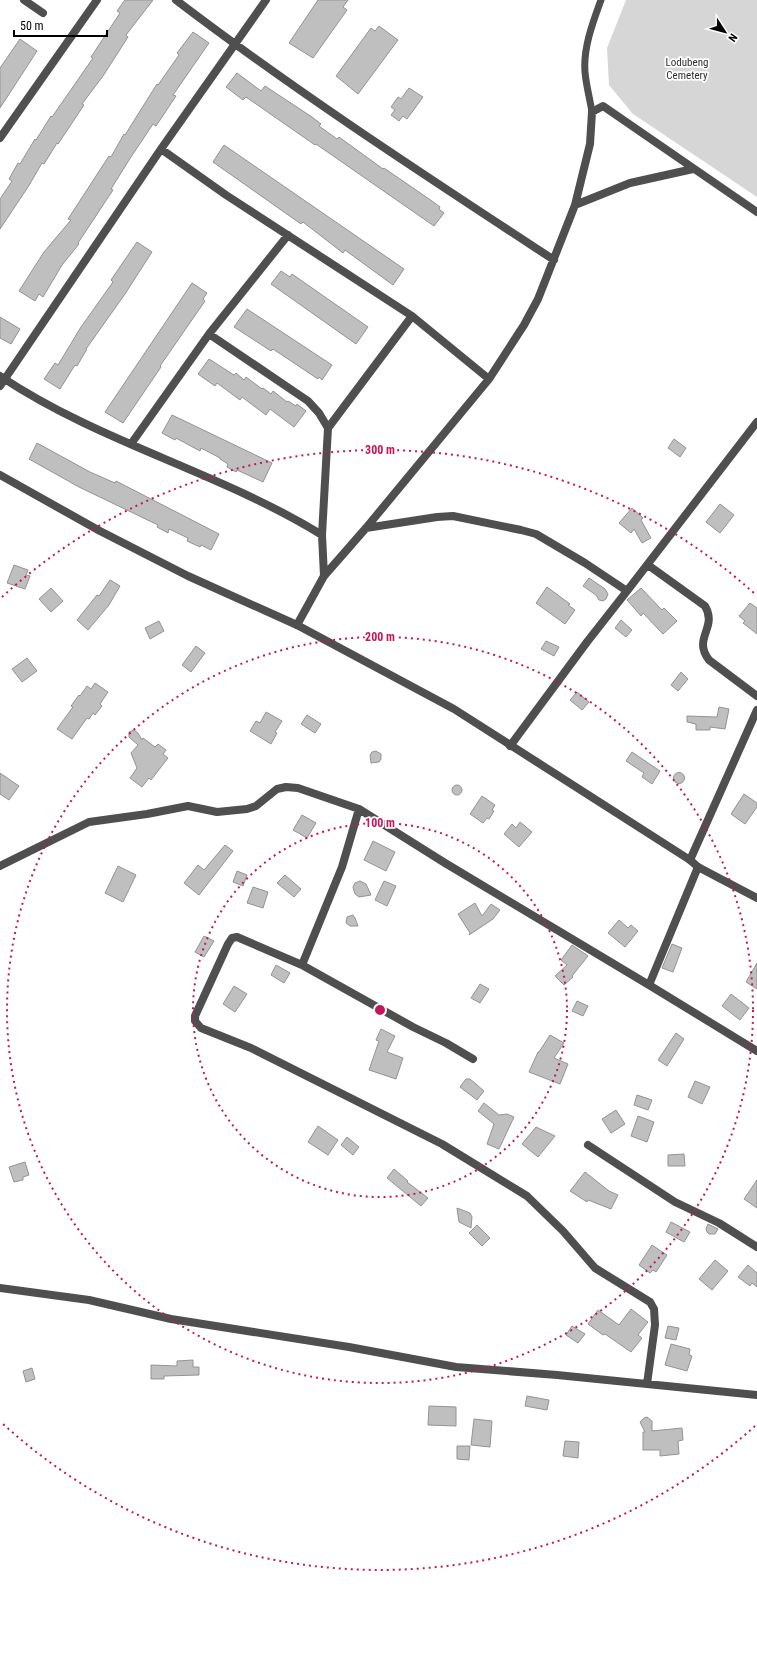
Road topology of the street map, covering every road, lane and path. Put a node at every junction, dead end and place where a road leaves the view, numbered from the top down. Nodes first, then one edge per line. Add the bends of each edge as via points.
1 (24, 0) edge
2 (96, 0) edge
3 (176, 0) edge
4 (266, 0) edge
5 (601, 0) edge
6 (43, 13) dead end
7 (234, 44) junction
8 (592, 112) junction
9 (1, 133) edge
10 (161, 149) junction
11 (692, 169) junction
12 (575, 205) junction
13 (757, 212) edge
14 (288, 235) junction
15 (554, 260) junction
16 (412, 316) junction
17 (209, 334) junction
18 (2, 377) edge
19 (489, 379) junction
20 (0, 386) edge
21 (757, 422) edge
22 (328, 428) junction
23 (131, 444) junction
24 (0, 475) edge
25 (366, 528) junction
26 (322, 535) junction
27 (648, 565) junction
28 (324, 576) junction
29 (627, 591) junction
30 (297, 625) junction
31 (757, 696) edge
32 (757, 710) edge
33 (510, 746) junction
34 (359, 809) junction
35 (690, 860) junction
36 (0, 866) edge
37 (698, 867) junction
38 (757, 898) edge
39 (302, 965) junction
40 (649, 985) junction
41 (757, 1051) edge
42 (473, 1059) dead end
43 (588, 1145) dead end
44 (757, 1247) edge
45 (0, 1288) edge
46 (647, 1384) junction
47 (757, 1388) edge
48 (755, 1395) edge

1 - 6 street
2 - 9 street
3 - 7 street
4 - 7 street
5 - 8 lane via 587,44 585,71
7 - 10 street
7 - 15 street
8 - 11 street via 603,106
8 - 12 street via 590,144
10 - 14 street
10 - 18 street
11 - 12 street via 630,183
11 - 13 street
12 - 15 street
14 - 16 street
14 - 17 street
15 - 19 street via 524,325
16 - 19 street
16 - 22 street
17 - 22 street via 308,401
17 - 23 street
18 - 20 street
18 - 23 street via 92,428
19 - 25 street
21 - 27 street
22 - 26 street
23 - 26 street via 244,493 299,520
24 - 30 street via 100,531 188,576
25 - 28 street
25 - 29 street via 453,516 521,530 542,538 585,562
26 - 28 street
27 - 29 street
27 - 31 street via 704,606 708,611 710,623 703,639 705,655
28 - 30 street
29 - 33 street
30 - 33 street via 454,709
32 - 35 street
33 - 35 street
34 - 36 street via 298,788 286,787 277,789 256,806 247,809 217,812 188,806 89,822
34 - 39 street via 342,868
34 - 40 street
35 - 37 street
37 - 38 street
37 - 40 street
39 - 42 street
39 - 46 street via 242,938 232,938 194,1021 201,1028 251,1048 442,1144 527,1196 563,1231 595,1268 650,1302 654,1309 655,1325
40 - 41 street
43 - 44 street via 675,1202 719,1223
45 - 46 street via 89,1300 171,1319 456,1367
46 - 48 street
47 - 48 street

